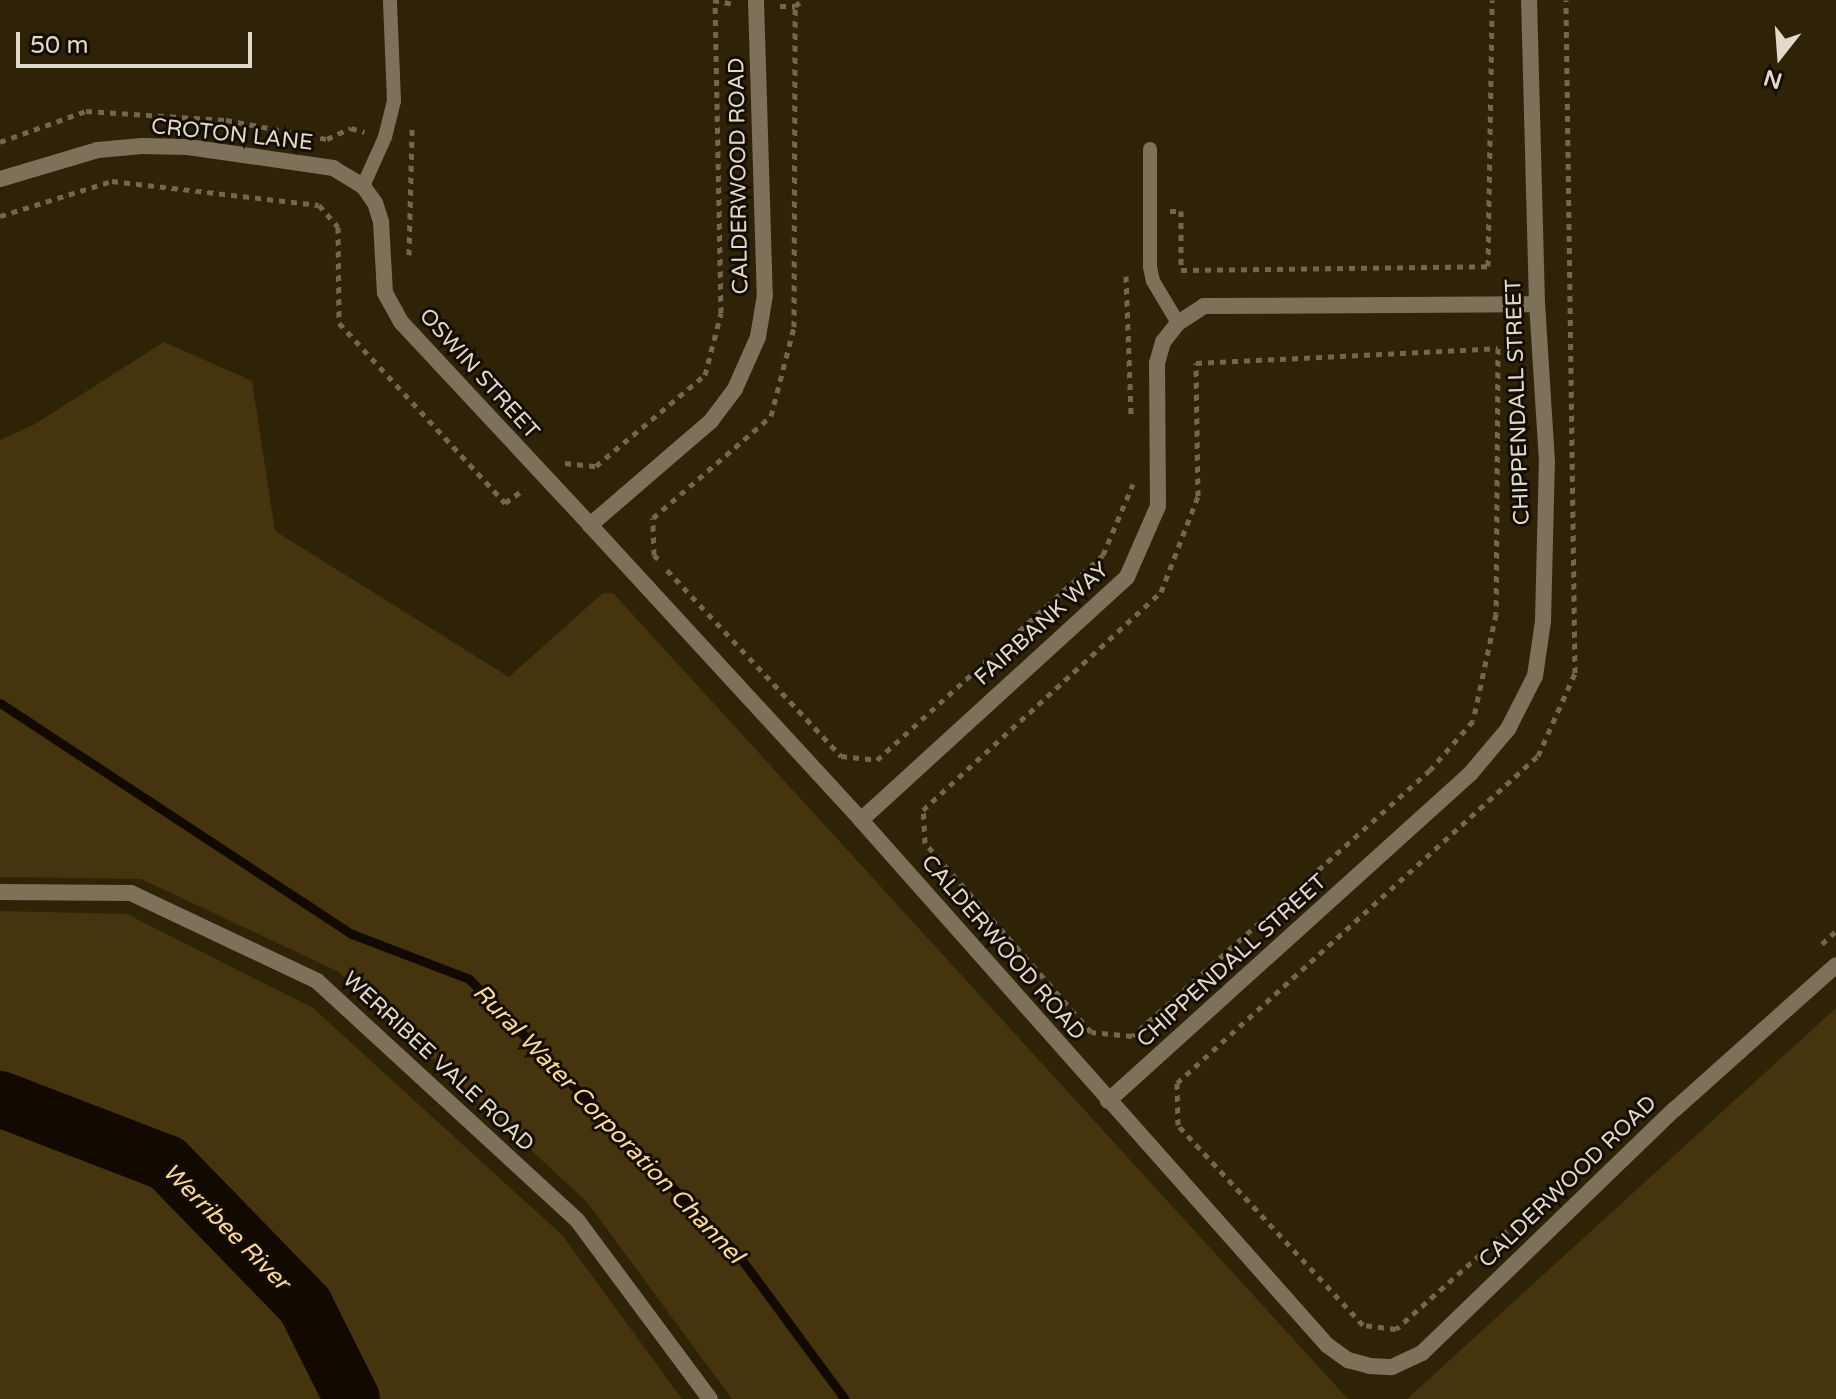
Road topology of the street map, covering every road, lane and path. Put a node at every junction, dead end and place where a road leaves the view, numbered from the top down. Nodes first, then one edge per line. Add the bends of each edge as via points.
1 (390, 0) edge
2 (756, 0) edge
3 (803, 0) edge
4 (1492, 0) edge
5 (1529, 0) edge
6 (1566, 0) edge
7 (715, 3) dead end
8 (411, 123) dead end
9 (1150, 149) dead end
10 (0, 179) edge
11 (363, 186) junction
12 (1150, 211) junction
13 (0, 216) edge
14 (409, 270) dead end
15 (1126, 272) dead end
16 (1537, 304) junction
17 (1178, 323) junction
18 (1196, 363) joint
19 (1131, 424) dead end
20 (1133, 470) dead end
21 (542, 477) junction
22 (590, 525) junction
23 (861, 820) junction
24 (0, 892) edge
25 (1836, 931) edge
26 (1814, 952) dead end
27 (1836, 965) edge
28 (1108, 1101) junction
29 (1556, 1187) dead end
30 (710, 1399) edge

1 - 11 lane via 394,101
2 - 22 street, CALDERWOOD ROAD via 765,295 758,337 735,389 711,421
3 - 20 path via 795,6 794,327 771,416 653,518 654,555 841,756 877,760 1103,555 1133,485
4 - 12 path via 1488,266 1181,270 1181,211
5 - 16 street, CHIPPENDALL STREET
6 - 29 path via 1575,673 1538,756 1177,1083 1178,1125 1363,1325 1396,1329
7 - 21 path via 721,313 705,375 596,466 558,462
8 - 14 path
9 - 12 lane
10 - 11 street, CROTON LANE via 98,150 188,147 333,168
11 - 21 street, OSWIN STREET via 381,222 385,293 401,322
12 - 17 lane via 1153,281
13 - 21 path via 112,181 319,205 338,227 339,323 505,503
15 - 19 path
16 - 17 street via 1204,306
16 - 28 street, CHIPPENDALL STREET via 1547,462 1543,621 1535,676 1508,729 1425,818
17 - 23 street, FAIRBANK WAY via 1163,342 1157,363 1158,506 1127,577
18 - 18 path via 1198,496 1161,592 923,810 925,843 1091,1032 1132,1036 1430,770 1473,721 1496,614 1498,348
21 - 22 street, OSWIN STREET
22 - 23 street, CALDERWOOD ROAD
23 - 28 street, CALDERWOOD ROAD
24 - 30 street, WERRIBEE VALE ROAD via 131,893 317,981 577,1220
25 - 26 path
27 - 28 street, CALDERWOOD ROAD via 1674,1110 1422,1353 1392,1367 1348,1360 1327,1345

